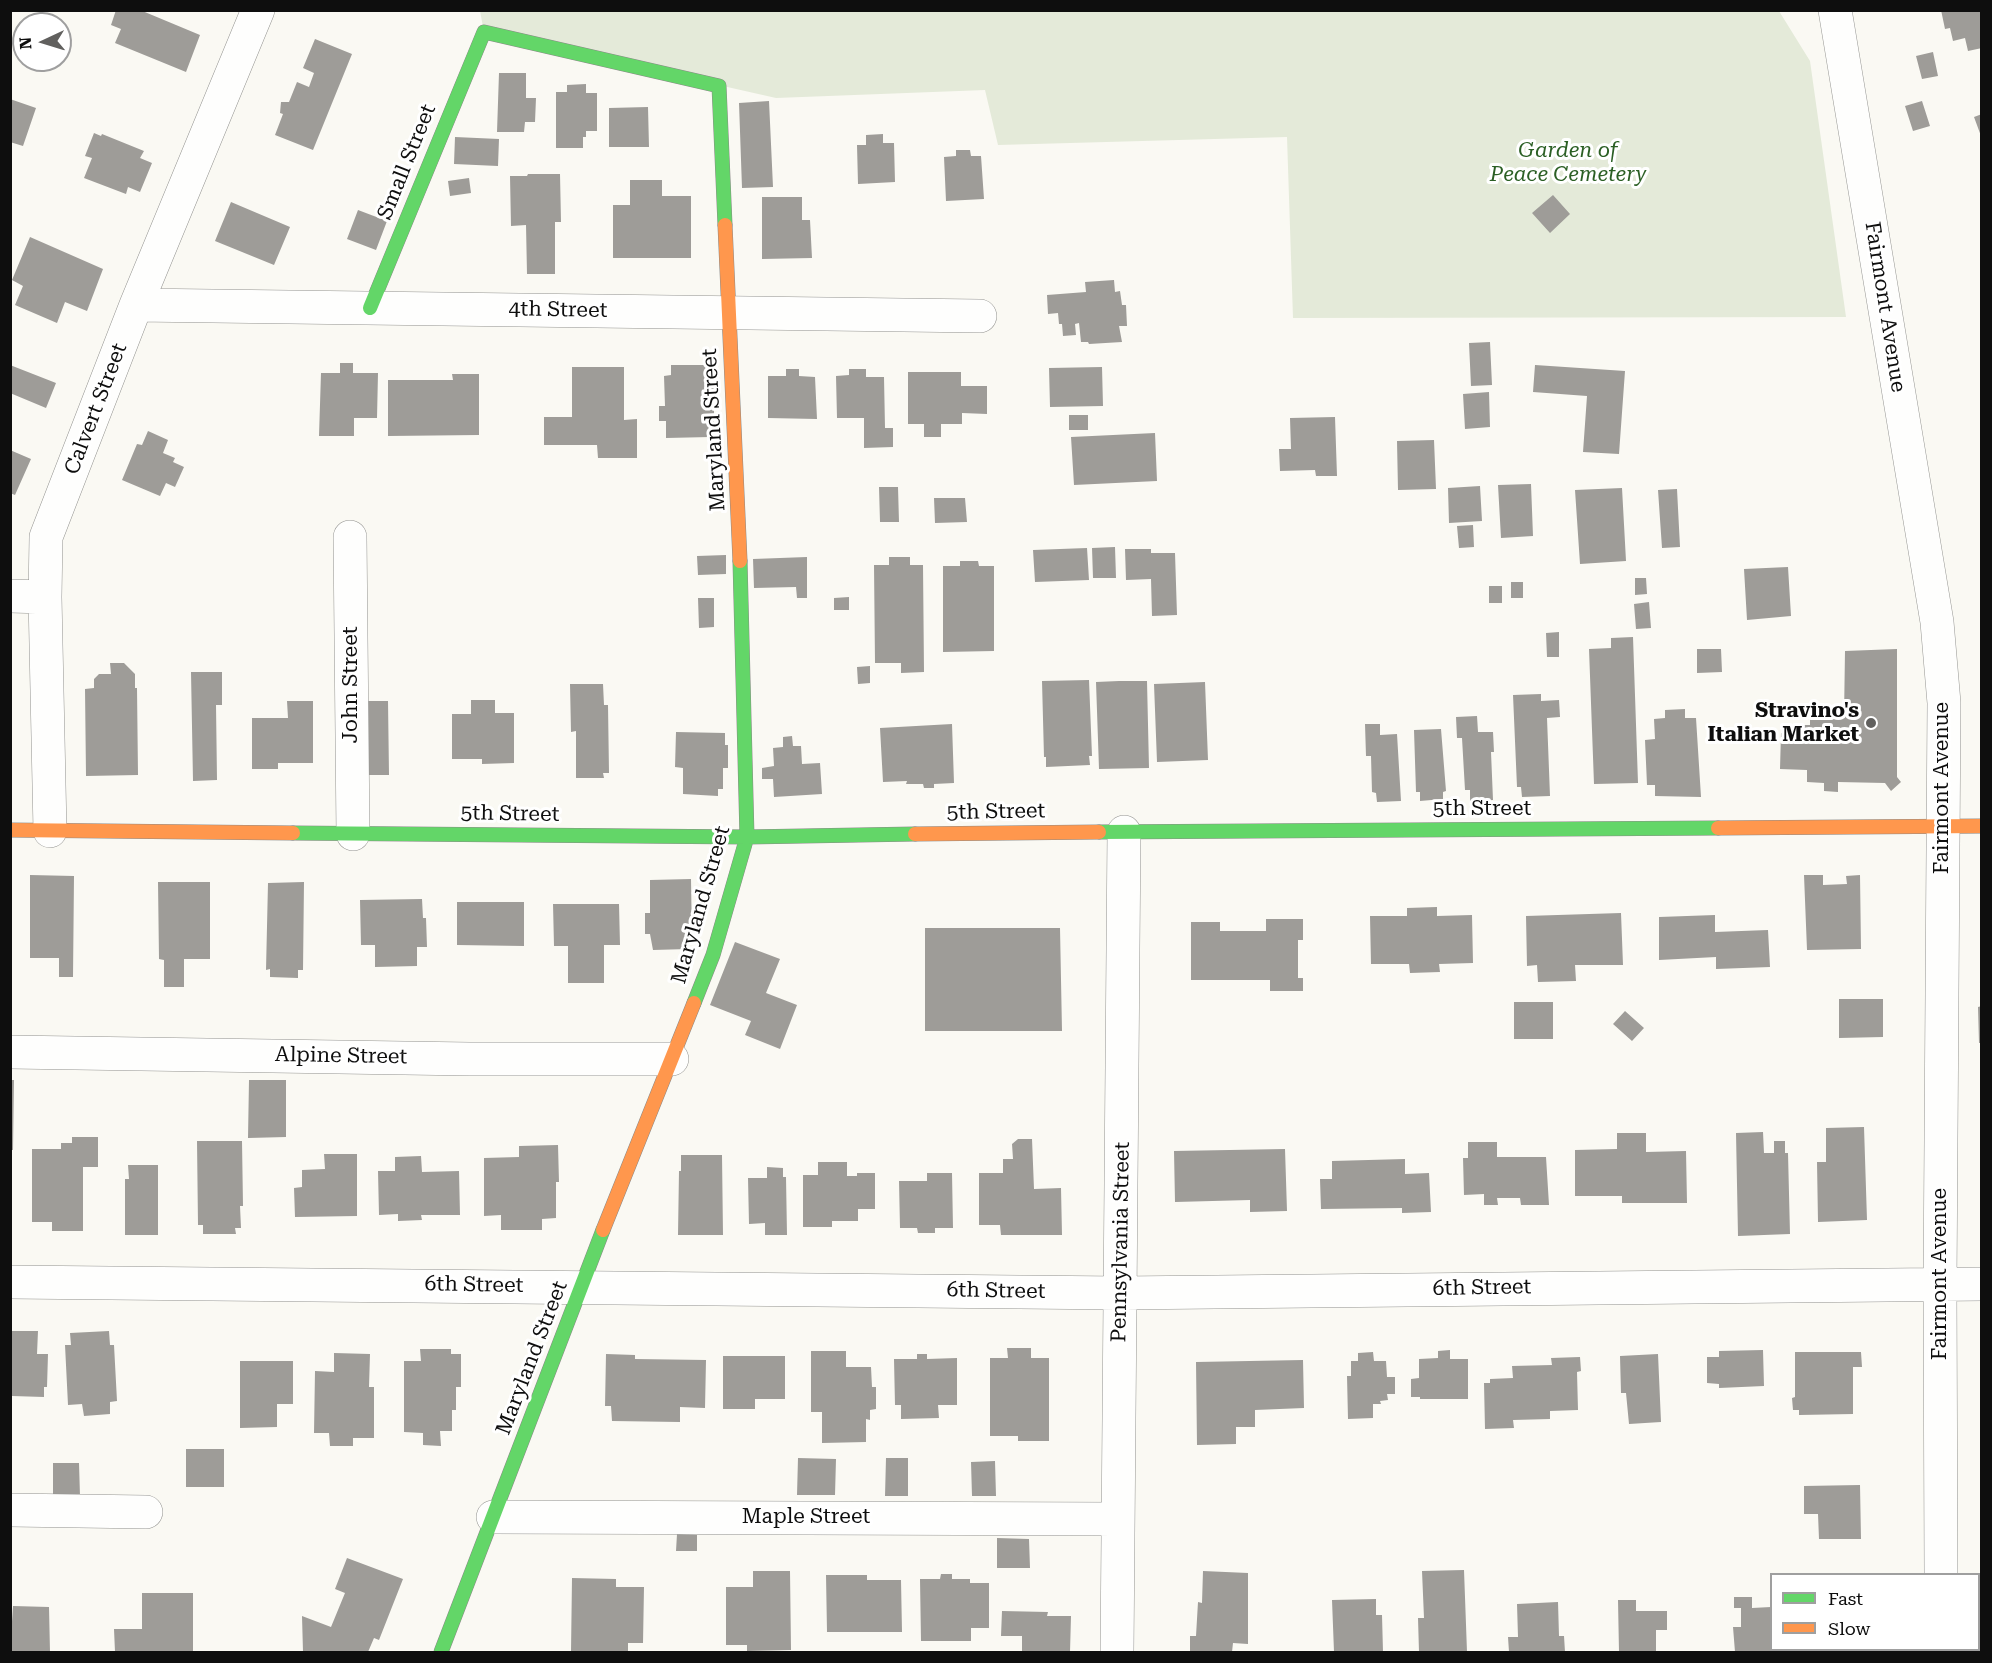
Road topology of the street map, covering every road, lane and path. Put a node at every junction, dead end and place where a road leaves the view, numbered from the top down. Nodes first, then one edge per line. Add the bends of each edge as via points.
1 (258, 10) edge
2 (1835, 10) edge
3 (484, 32) joint
4 (136, 305) junction
5 (370, 308) junction
6 (730, 312) junction
7 (980, 316) dead end
8 (350, 537) dead end
9 (10, 596) edge
10 (45, 597) junction
11 (1942, 826) junction
12 (1982, 826) edge
13 (10, 830) edge
14 (50, 831) junction
15 (1124, 832) junction
16 (353, 834) junction
17 (747, 837) junction
18 (10, 1052) edge
19 (672, 1059) junction
20 (10, 1282) edge
21 (1982, 1284) edge
22 (1940, 1285) junction
23 (581, 1286) junction
24 (1120, 1293) junction
25 (10, 1510) edge
26 (146, 1512) dead end
27 (493, 1517) junction
28 (1119, 1519) junction
29 (1941, 1573) edge
30 (441, 1653) edge
31 (1117, 1653) edge

1 - 4 street, Calvert Street
2 - 11 street, Fairmont Avenue via 1937,622 1944,703
3 - 5 street, Small Street
3 - 6 street, Maryland Street via 719,86
4 - 5 street, 4th Street
4 - 10 street, Calvert Street via 46,537
5 - 6 street, 4th Street
6 - 7 street, 4th Street
6 - 17 street, Maryland Street
8 - 16 street, John Street
9 - 10 street
10 - 14 street, Calvert Street
11 - 12 street, 5th Street
11 - 15 street, 5th Street
11 - 22 street, Fairmont Avenue
13 - 14 street, 5th Street
14 - 16 street, 5th Street
15 - 17 street, 5th Street
15 - 24 street, Pennsylvania Street
16 - 17 street, 5th Street
17 - 19 street, Maryland Street via 713,955
18 - 19 street, Alpine Street
19 - 23 street, Maryland Street
20 - 23 street, 6th Street
21 - 22 street, 6th Street
22 - 24 street, 6th Street
22 - 29 street, Fairmont Avenue
23 - 24 street, 6th Street
23 - 27 street, Maryland Street
24 - 28 street, Pennsylvania Street
25 - 26 street
27 - 28 street, Maple Street
27 - 30 street, Maryland Street
28 - 31 street, Pennsylvania Street

